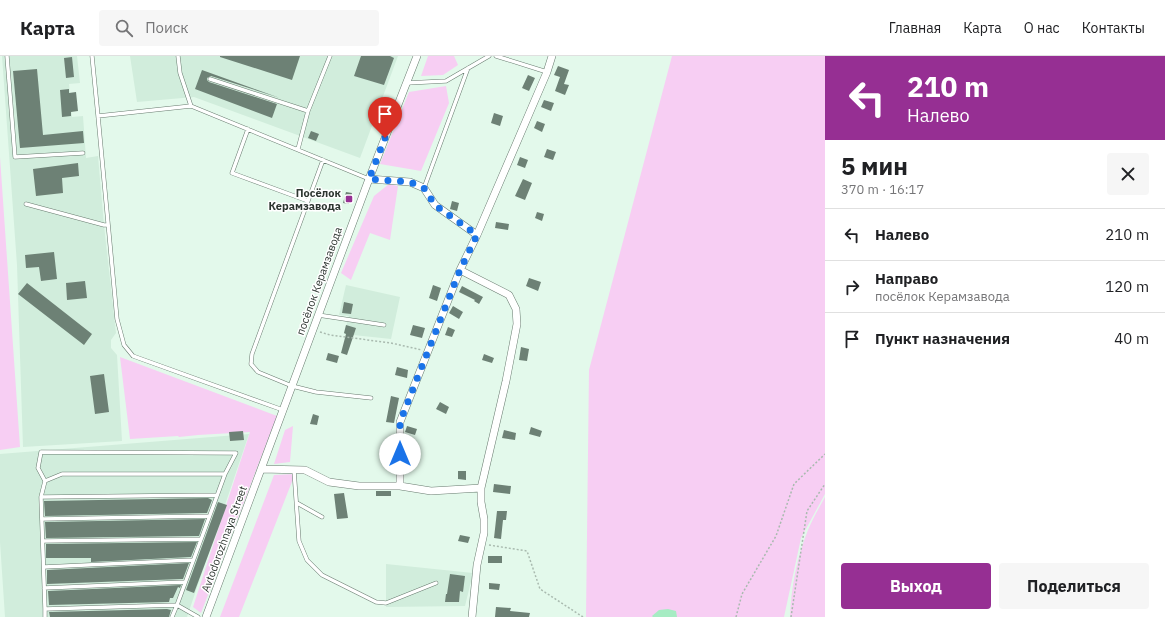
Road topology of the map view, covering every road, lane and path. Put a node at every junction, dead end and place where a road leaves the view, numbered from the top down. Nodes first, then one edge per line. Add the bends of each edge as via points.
1 (7, 56) edge
2 (92, 56) edge
3 (178, 56) edge
4 (330, 56) edge
5 (417, 56) edge
6 (489, 56) edge
7 (496, 56) edge
8 (552, 56) edge
9 (468, 68) junction
10 (547, 72) junction
11 (210, 79) dead end
12 (406, 83) junction
13 (191, 106) junction
14 (308, 112) junction
15 (98, 116) junction
16 (248, 129) junction
17 (298, 149) junction
18 (83, 153) dead end
19 (323, 160) junction
20 (369, 179) junction
21 (424, 188) junction
22 (308, 201) junction
23 (26, 204) dead end
24 (108, 225) junction
25 (477, 235) junction
26 (460, 270) junction
27 (318, 315) junction
28 (384, 325) dead end
29 (313, 330) junction
30 (428, 351) junction
31 (292, 386) junction
32 (372, 398) dead end
33 (283, 410) junction
34 (825, 454) edge
35 (261, 469) junction
36 (294, 470) junction
37 (225, 474) junction
38 (45, 481) junction
39 (825, 484) edge
40 (400, 486) junction
41 (481, 488) junction
42 (217, 495) junction
43 (42, 497) junction
44 (297, 503) junction
45 (209, 516) junction
46 (322, 518) dead end
47 (42, 519) junction
48 (201, 539) junction
49 (43, 541) junction
50 (481, 544) junction
51 (193, 560) junction
52 (44, 567) junction
53 (185, 582) junction
54 (436, 583) dead end
55 (44, 588) junction
56 (176, 605) junction
57 (45, 609) junction
58 (45, 617) edge
59 (172, 617) edge
60 (198, 617) edge
61 (206, 617) edge
62 (472, 617) edge
63 (583, 617) edge
64 (736, 617) edge
65 (791, 617) edge

1 - 18 lane via 15,157
2 - 15 lane
3 - 13 lane via 180,73
4 - 14 lane
5 - 12 street, посёлок Керамзавода
6 - 9 lane
7 - 10 lane
8 - 10 street
9 - 12 lane via 446,81
9 - 21 lane
10 - 25 street
11 - 14 lane
12 - 20 street, посёлок Керамзавода
13 - 15 lane
13 - 16 lane
14 - 17 lane
15 - 24 lane
16 - 17 lane
16 - 22 lane via 232,172
17 - 19 lane
19 - 20 lane
19 - 22 lane
20 - 21 street via 410,182
20 - 27 street, посёлок Керамзавода
21 - 25 street via 435,205
22 - 31 lane via 252,354 251,364 258,372
23 - 24 lane
24 - 33 lane via 117,319 124,345 133,356
25 - 26 street
26 - 30 street
26 - 41 street via 509,295 516,309 517,324
27 - 28 lane
27 - 29 street, посёлок Керамзавода
29 - 30 path
29 - 31 street, посёлок Керамзавода
30 - 40 street via 400,422
31 - 32 lane via 316,392
31 - 33 street, посёлок Керамзавода
33 - 35 street, посёлок Керамзавода
34 - 64 path via 794,484 776,536 742,594
35 - 36 street
35 - 61 street, Avtodorozhnaya Street
36 - 40 street via 305,470 329,482 359,486
36 - 44 lane
37 - 38 lane via 62,474
37 - 38 lane via 236,453 41,452 38,468
37 - 42 lane
38 - 43 lane
39 - 65 path via 807,511
40 - 41 street via 431,491
41 - 50 street via 484,533
42 - 43 lane
42 - 45 lane
43 - 47 lane
44 - 46 lane
44 - 54 lane via 299,541 307,560 322,574 376,602 386,603
45 - 47 lane
45 - 48 lane
47 - 49 lane
48 - 49 lane
48 - 51 lane
49 - 52 lane
50 - 62 street
50 - 63 path via 527,551 540,589
51 - 52 lane
51 - 53 lane
52 - 55 lane
53 - 55 lane
53 - 56 lane
55 - 57 lane
56 - 57 lane
56 - 59 lane
56 - 60 lane
57 - 58 lane

